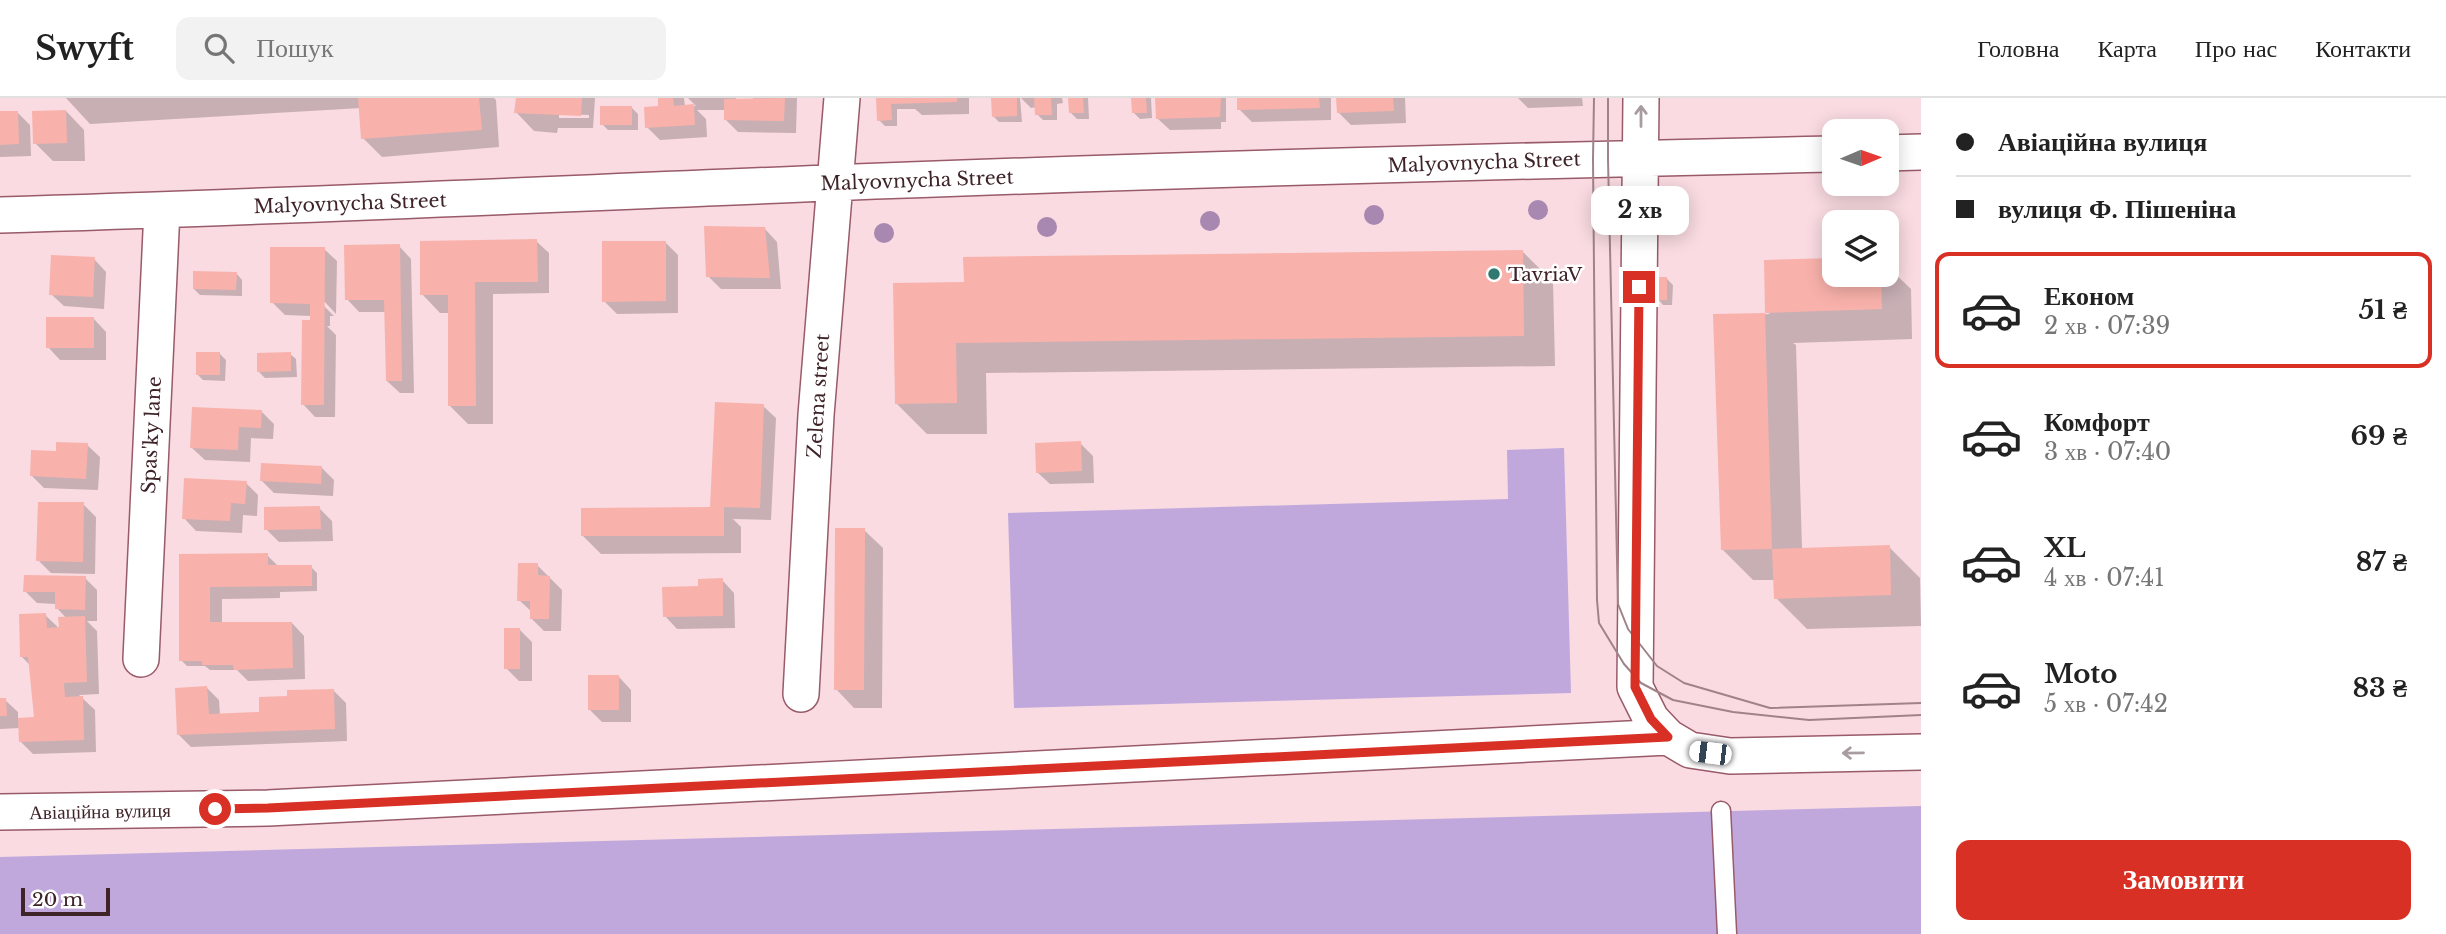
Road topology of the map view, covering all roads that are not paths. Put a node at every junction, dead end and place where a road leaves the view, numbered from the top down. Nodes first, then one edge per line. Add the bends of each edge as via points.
1 (842, 98) edge
2 (1641, 98) edge
3 (1921, 152) edge
4 (1899, 153) edge
5 (1822, 154) edge
6 (1641, 158) junction
7 (834, 183) junction
8 (162, 210) junction
9 (0, 215) edge
10 (141, 659) dead end
11 (801, 694) dead end
12 (1668, 737) junction
13 (1921, 752) edge
14 (1721, 811) dead end
15 (0, 812) edge
16 (1727, 934) edge

1 - 7 street, Zelena street
6 -> 2 street
3 - 4 street
5 - 6 street, Malyovnycha Street
6 - 7 street, Malyovnycha Street
6 - 12 street via 1635,687 1651,719
7 - 8 street, Malyovnycha Street
7 - 11 street, Zelena street
8 - 9 street, Malyovnycha Street
8 - 10 street, Spas'ky lane
13 -> 12 street via 1730,756 1690,750
12 - 15 street, Авіаційна вулиця via 268,808
14 - 16 lane

